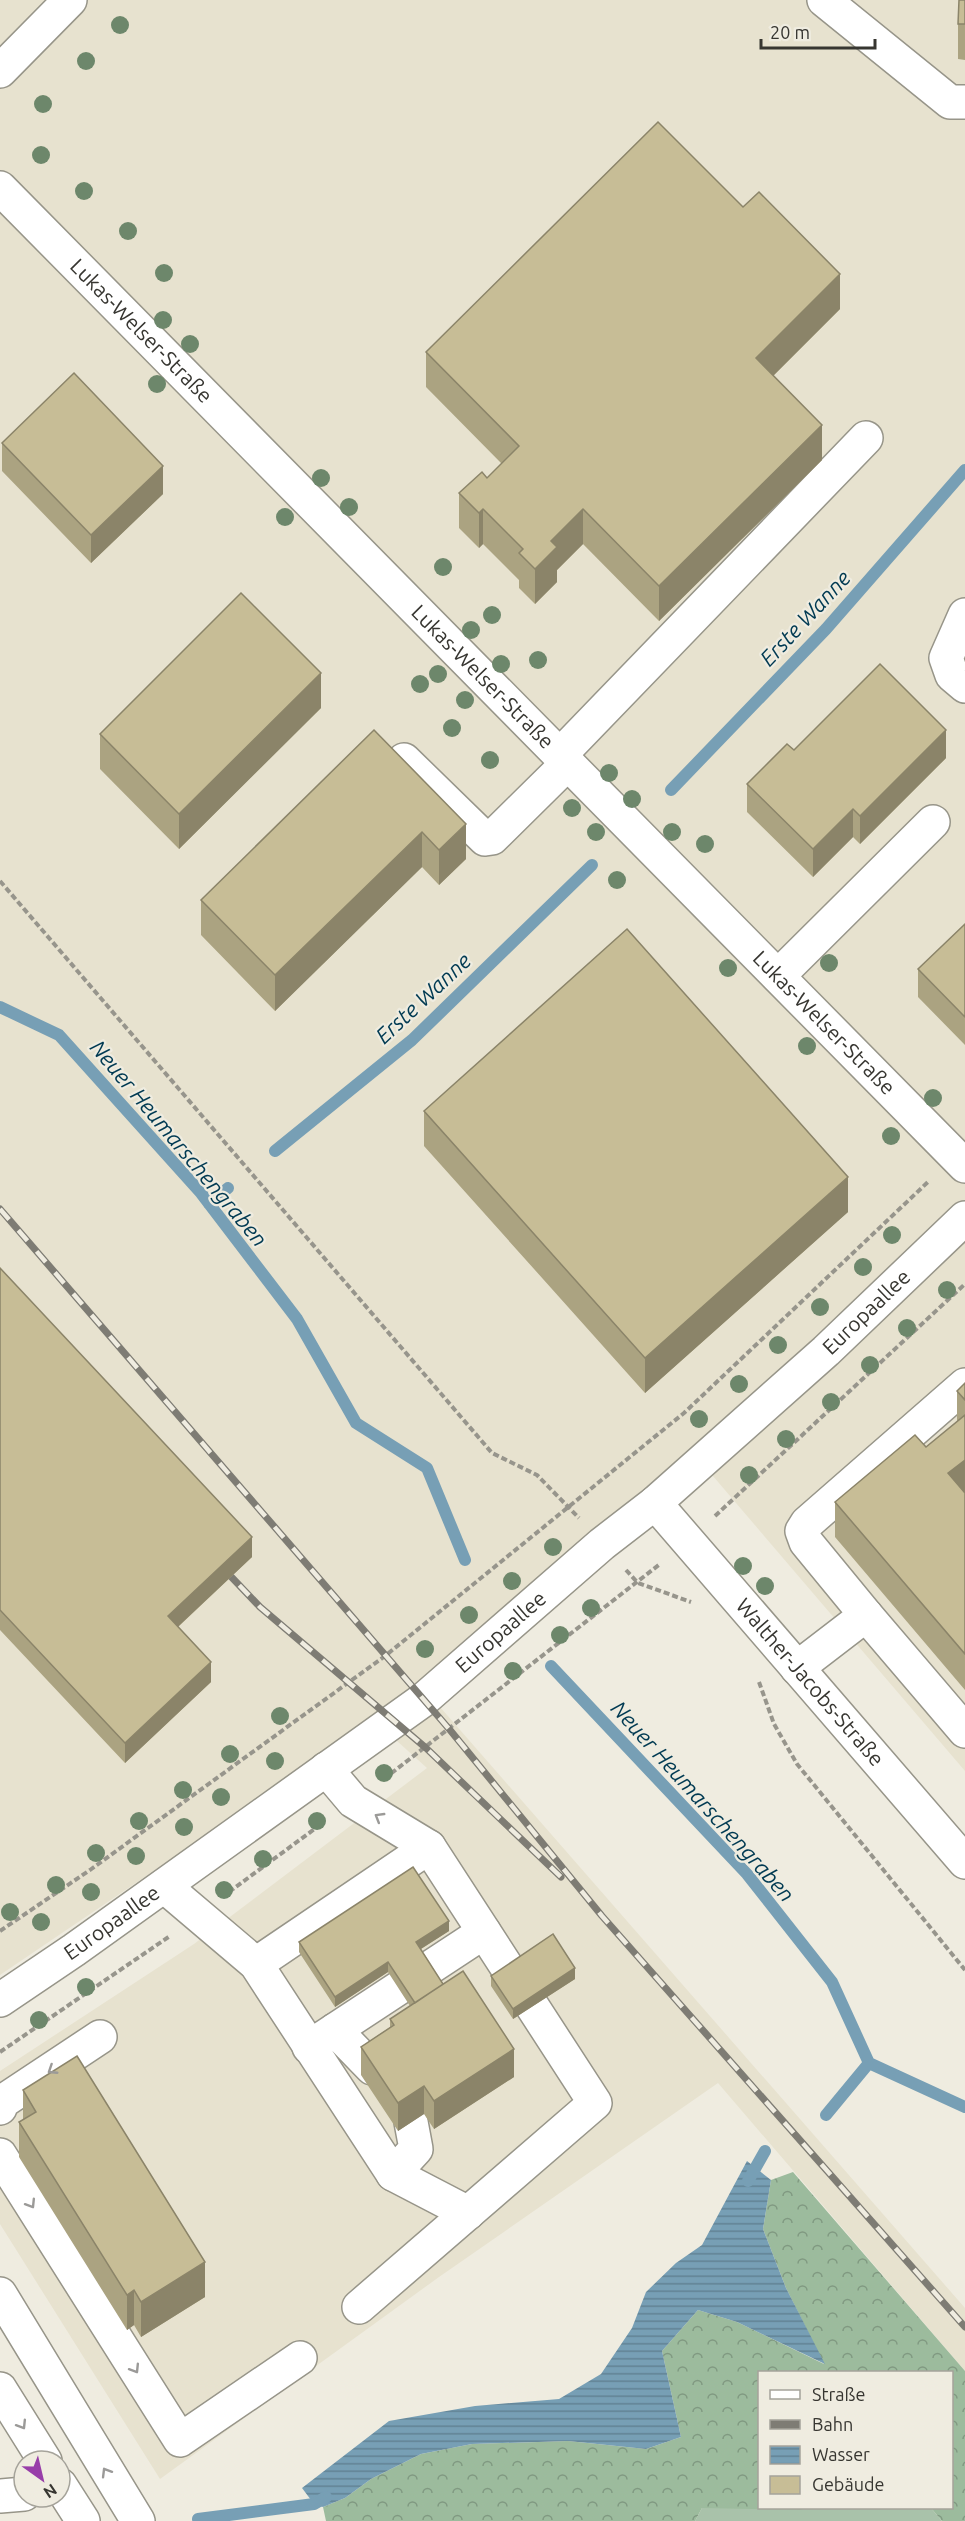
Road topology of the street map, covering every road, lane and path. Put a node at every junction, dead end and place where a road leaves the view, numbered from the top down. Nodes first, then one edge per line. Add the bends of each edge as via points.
1 (70, 0) edge
2 (824, 0) edge
3 (0, 71) edge
4 (965, 102) edge
5 (0, 188) edge
6 (866, 438) dead end
7 (965, 615) edge
8 (965, 686) edge
9 (564, 759) junction
10 (404, 760) edge
11 (933, 822) dead end
12 (0, 881) edge
13 (778, 976) junction
14 (960, 1161) edge
15 (960, 1234) edge
16 (965, 1284) edge
17 (965, 1384) edge
18 (655, 1503) junction
19 (568, 1505) junction
20 (688, 1541) junction
21 (603, 1544) junction
22 (697, 1605) dead end
23 (866, 1615) junction
24 (797, 1668) junction
25 (756, 1674) dead end
26 (965, 1731) edge
27 (326, 1769) junction
28 (429, 1847) junction
29 (965, 1862) edge
30 (164, 1886) junction
31 (0, 1931) edge
32 (484, 1932) junction
33 (256, 1964) junction
34 (965, 1970) edge
35 (0, 2000) edge
36 (100, 2037) dead end
37 (322, 2038) junction
38 (372, 2068) edge
39 (0, 2108) edge
40 (411, 2122) edge
41 (0, 2155) edge
42 (393, 2174) junction
43 (468, 2213) junction
44 (0, 2294) edge
45 (358, 2307) dead end
46 (300, 2358) dead end
47 (0, 2389) edge
48 (38, 2449) edge
49 (72, 2504) edge
50 (83, 2521) edge
51 (138, 2521) edge

1 - 3 street
2 - 4 street via 950,102
5 - 9 street, Lukas-Welser-Straße
6 - 9 street
7 - 8 street via 946,658 952,675
9 - 10 street via 492,838 485,839
9 - 13 street, Lukas-Welser-Straße
11 - 13 street
12 - 19 path via 492,1453 537,1475
13 - 14 street, Lukas-Welser-Straße
14 - 19 path via 684,1413
15 - 18 street, Europaallee
16 - 20 path
17 - 23 street via 807,1523 802,1532
18 - 20 street, Walther-Jacobs-Straße
18 - 21 street, Europaallee
19 - 21 path
19 - 31 path via 385,1656
20 - 24 street, Walther-Jacobs-Straße
21 - 22 path via 638,1582
21 - 27 street, Europaallee via 423,1700
23 - 24 street
23 - 26 street
24 - 29 street, Walther-Jacobs-Straße
25 - 34 path via 774,1724 797,1764
28 -> 27 street via 354,1801
27 - 30 street, Europaallee
28 - 32 street
28 - 33 street
30 - 33 street
30 - 35 street, Europaallee
32 - 37 street
32 - 43 street via 595,2103
33 - 37 street
36 -> 39 street via 2,2102
37 - 38 street
37 - 42 street
40 - 42 street via 416,2149
41 -> 46 street via 180,2440
42 - 43 street
43 - 45 street
51 -> 44 street
47 -> 48 street
49 - 50 street

